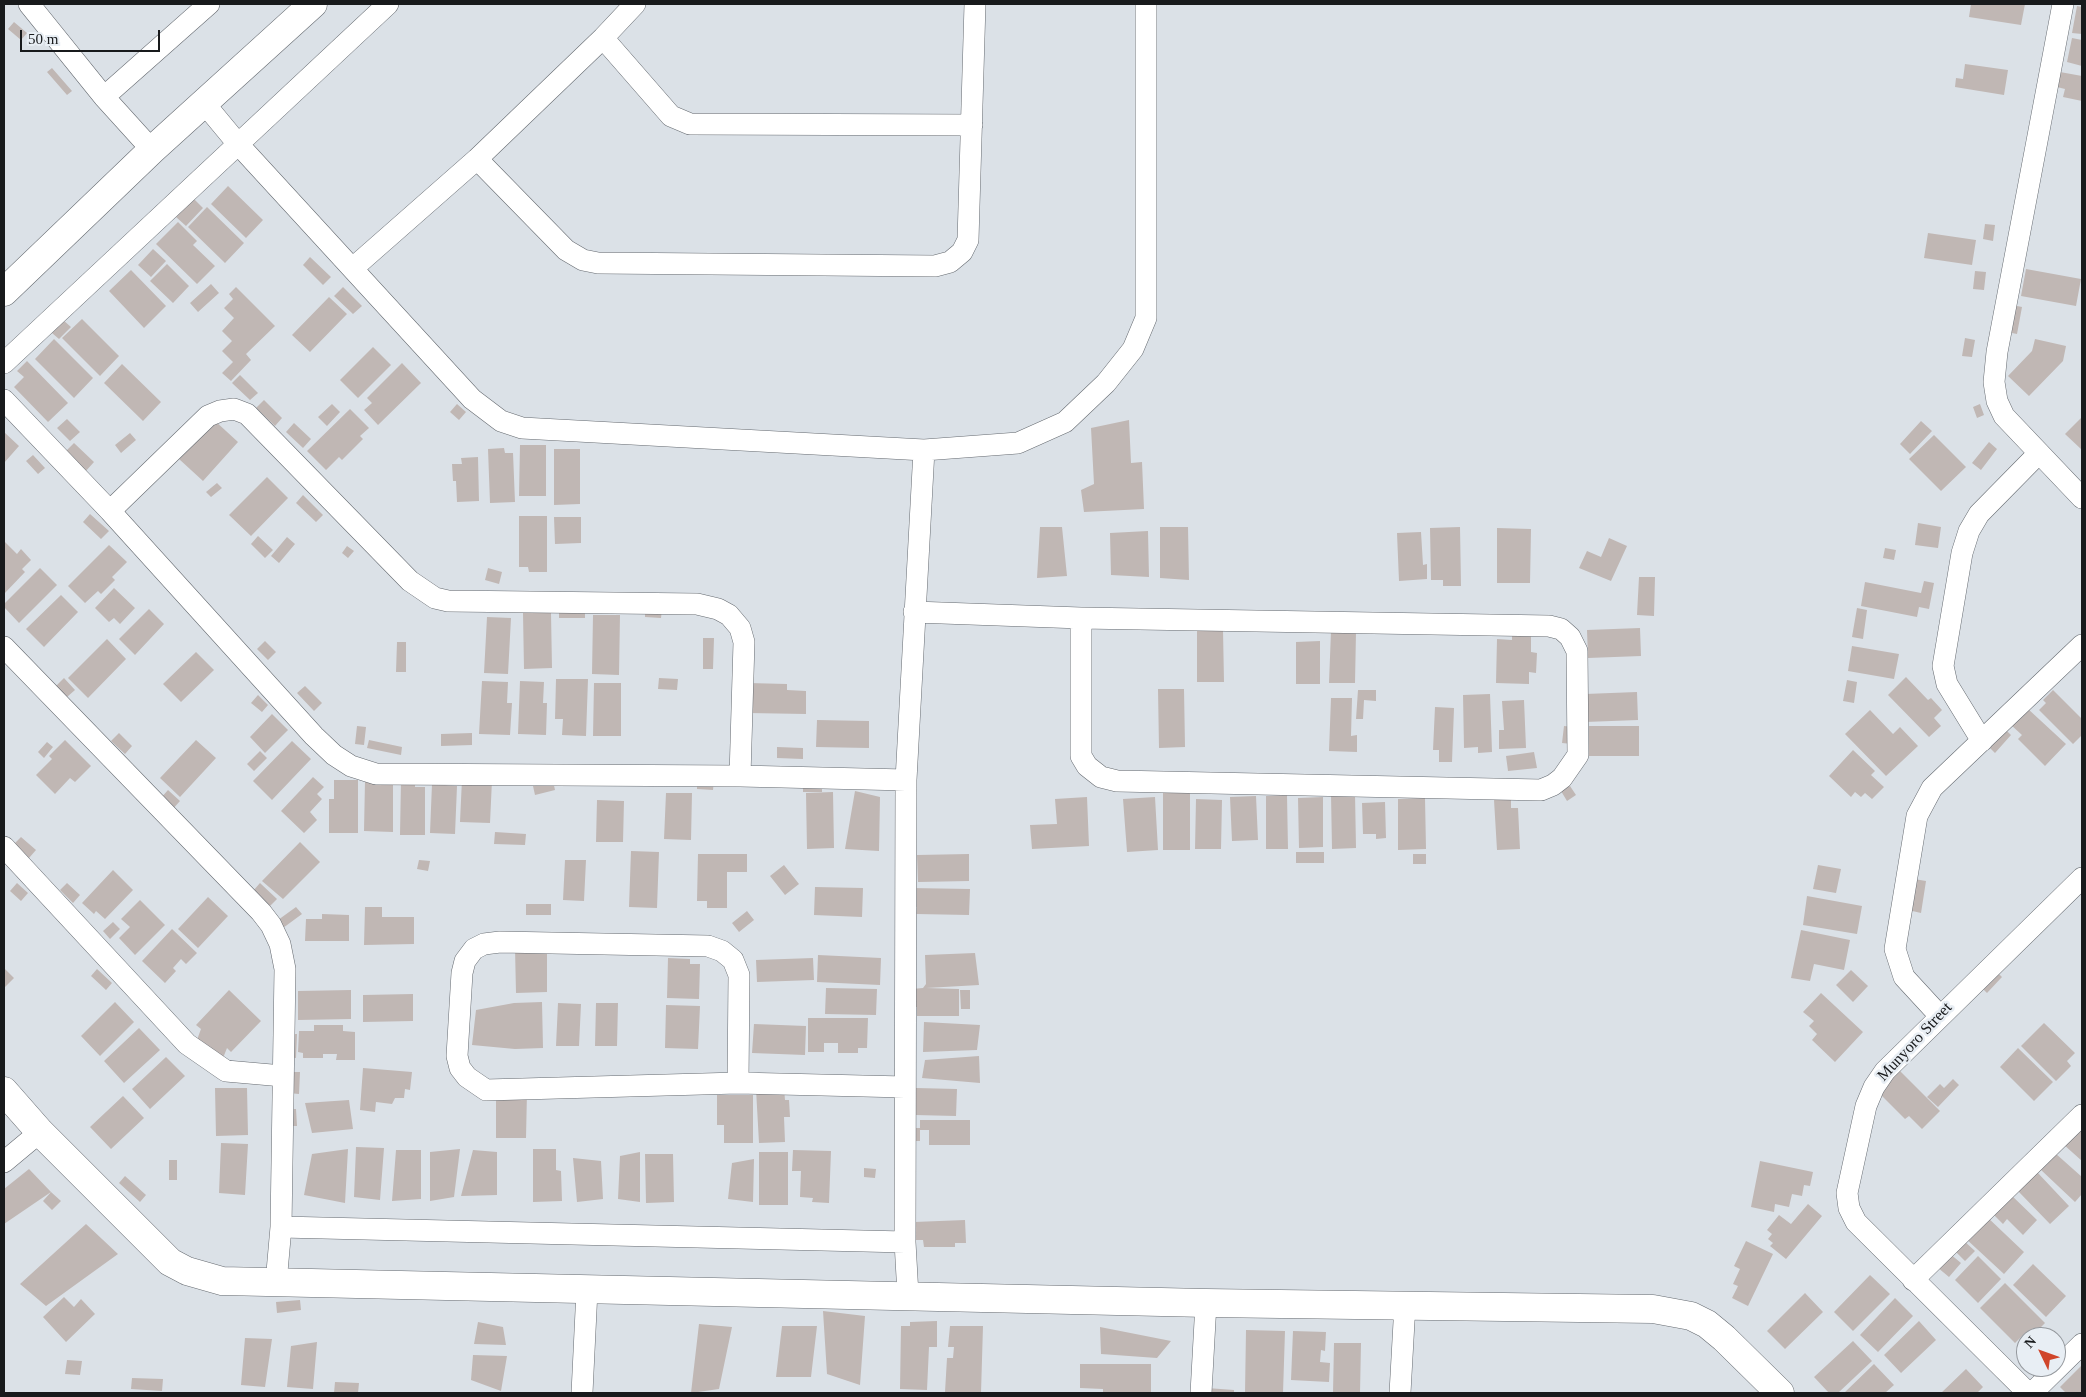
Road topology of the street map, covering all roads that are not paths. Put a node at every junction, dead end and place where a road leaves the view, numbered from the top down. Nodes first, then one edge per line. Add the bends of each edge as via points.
1 (30, 4) edge
2 (209, 4) edge
3 (313, 4) edge
4 (388, 4) edge
5 (635, 4) edge
6 (975, 4) edge
7 (1146, 4) edge
8 (2062, 4) edge
9 (603, 38) junction
10 (104, 97) junction
11 (204, 103) junction
12 (972, 125) junction
13 (238, 144) junction
14 (152, 150) junction
15 (477, 159) junction
16 (353, 268) junction
17 (4, 292) edge
18 (4, 363) edge
19 (4, 400) edge
20 (924, 450) junction
21 (2038, 454) junction
22 (2082, 498) edge
23 (110, 512) junction
24 (914, 612) junction
25 (1081, 618) junction
26 (2082, 645) edge
27 (4, 646) edge
28 (1982, 741) junction
29 (740, 776) junction
30 (906, 780) junction
31 (4, 847) edge
32 (2082, 878) edge
33 (1939, 1015) junction
34 (283, 1076) junction
35 (738, 1083) junction
36 (905, 1087) junction
37 (4, 1091) edge
38 (2082, 1115) edge
39 (40, 1132) junction
40 (4, 1162) edge
41 (281, 1227) junction
42 (905, 1242) junction
43 (1913, 1280) junction
44 (276, 1283) junction
45 (586, 1290) junction
46 (908, 1295) junction
47 (1206, 1303) junction
48 (1405, 1304) junction
49 (2082, 1344) edge
50 (582, 1393) edge
51 (1201, 1393) edge
52 (1400, 1393) edge
53 (1780, 1393) edge
54 (2028, 1393) edge
55 (2032, 1393) edge

1 - 10 street
2 - 10 street
3 - 11 street
4 - 13 street
5 - 9 street
6 - 12 street
7 - 20 street via 1146,318 1133,349 1106,383 1065,422 1018,443
8 - 21 street via 1994,382 2004,416
9 - 12 street via 671,116 690,124
9 - 15 street
10 - 14 street
11 - 13 street
11 - 14 street
12 - 15 street via 968,240 962,252 950,262 935,266 598,263 582,260 566,250
13 - 16 street
13 - 18 street
14 - 17 street
15 - 16 street
16 - 20 street via 472,399 501,421 522,428
19 - 23 street
20 - 24 street
21 - 22 street
21 - 28 street via 1979,514 1962,553 1942,666 1947,684
23 - 29 street via 314,736 351,766 376,774
23 - 29 street via 208,416 234,410 247,414 410,581 435,598 448,601 697,604 718,609 729,615 740,628 744,642
24 - 25 street
24 - 30 street
25 - 25 street via 1549,626 1561,629 1570,637 1577,651 1578,755 1562,778 1541,790 1117,781 1101,777 1087,766 1081,756
26 - 28 street
27 - 34 street via 271,925 280,944 285,969
28 - 33 street via 1932,788 1922,802 1913,833 1897,931 1895,949 1904,978
29 - 30 street
30 - 36 street
31 - 34 street via 187,1044 226,1071
32 - 33 street, Munyoro Street
33 - 43 street, Munyoro Street via 1885,1071 1874,1087 1866,1106 1848,1193 1849,1208 1856,1222
34 - 41 street
35 - 35 street via 486,1090 467,1077 457,1056 465,960 474,949 500,942 708,946 722,950 733,960 740,975
35 - 36 street
36 - 42 street
37 - 39 street
38 - 43 street
39 - 40 street
39 - 44 street via 170,1262 187,1271 222,1280
41 - 42 street
41 - 44 street
42 - 46 street
43 - 54 street, Munyoro Street
44 - 45 street
45 - 46 street
45 - 50 street
46 - 47 street
47 - 48 street
47 - 51 street
48 - 52 street
48 - 53 street via 1653,1309 1691,1316 1724,1338
49 - 55 street

